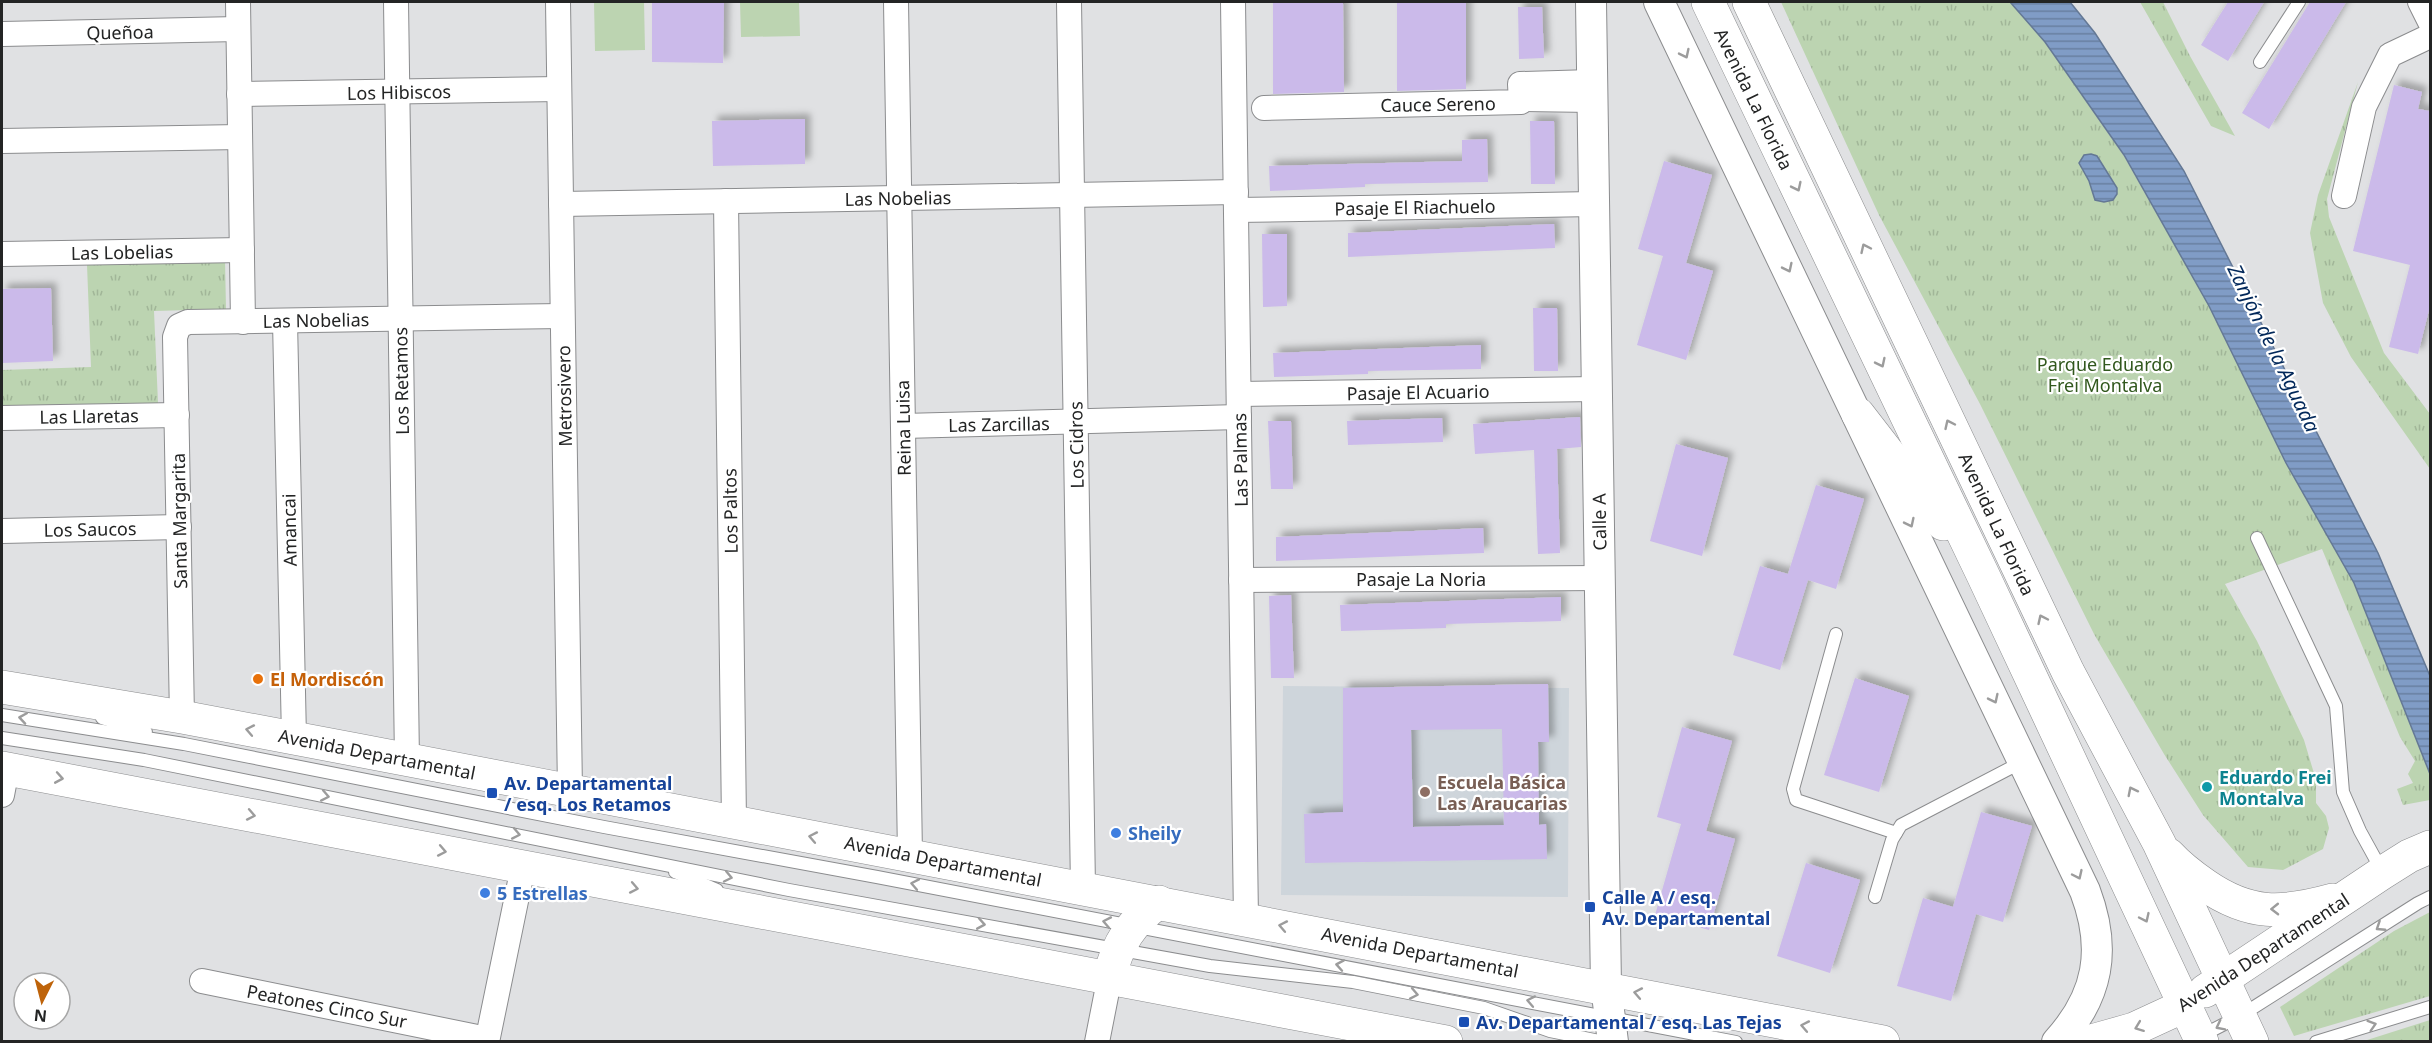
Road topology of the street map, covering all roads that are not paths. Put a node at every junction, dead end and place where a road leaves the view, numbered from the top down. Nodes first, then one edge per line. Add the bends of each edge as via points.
1 (238, 2) edge
2 (396, 2) edge
3 (558, 2) edge
4 (896, 2) edge
5 (1069, 2) edge
6 (1233, 2) edge
7 (1591, 2) edge
8 (1659, 2) edge
9 (1708, 2) edge
10 (1749, 2) edge
11 (2299, 2) edge
12 (2420, 2) edge
13 (2430, 22) edge
14 (238, 29) junction
15 (2, 34) edge
16 (2430, 36) edge
17 (2260, 62) dead end
18 (559, 89) junction
19 (398, 92) junction
20 (1592, 93) junction
21 (239, 94) junction
22 (1264, 108) dead end
23 (240, 137) junction
24 (2, 141) edge
25 (1072, 195) junction
26 (2344, 196) dead end
27 (899, 198) junction
28 (726, 201) junction
29 (1236, 201) junction
30 (561, 204) junction
31 (1594, 204) junction
32 (242, 250) junction
33 (2, 254) edge
34 (562, 316) junction
35 (400, 319) junction
36 (285, 321) junction
37 (243, 322) junction
38 (179, 326) joint
39 (1597, 389) junction
40 (1239, 406) junction
41 (1858, 414) junction
42 (177, 415) junction
43 (2, 418) edge
44 (1076, 422) junction
45 (903, 426) junction
46 (179, 527) junction
47 (2, 531) edge
48 (2257, 538) dead end
49 (1983, 575) junction
50 (1600, 578) junction
51 (1241, 580) junction
52 (1836, 634) dead end
53 (2, 696) edge
54 (183, 731) junction
55 (294, 738) junction
56 (407, 760) junction
57 (2024, 761) junction
58 (3, 767) edge
59 (570, 791) junction
60 (734, 822) junction
61 (1896, 833) junction
62 (2159, 843) junction
63 (2430, 847) edge
64 (910, 855) junction
65 (646, 861) junction
66 (523, 867) junction
67 (2382, 873) junction
68 (1083, 888) junction
69 (2352, 894) junction
70 (1875, 897) dead end
71 (2430, 897) edge
72 (1159, 903) junction
73 (777, 914) junction
74 (1246, 919) junction
75 (1120, 951) junction
76 (2223, 979) junction
77 (202, 981) dead end
78 (2186, 1005) junction
79 (2430, 1007) edge
80 (1608, 1022) edge
81 (2246, 1029) edge
82 (487, 1040) edge
83 (2197, 1040) edge
84 (1097, 1041) edge
85 (1446, 1041) edge
86 (1736, 1041) edge
87 (1883, 1041) edge
88 (2057, 1041) edge
89 (2088, 1041) edge
90 (2316, 1041) edge

1 - 14 street
2 - 19 street, Los Retamos
3 - 18 street, Metrosivero
4 - 27 street, Reina Luisa
5 - 25 street, Los Cidros
6 - 29 street, Las Palmas
7 - 20 street, Calle A
8 -> 41 street
9 -> 49 main road, Avenida La Florida
62 -> 10 main road, Avenida La Florida via 2059,654
11 - 17 lane
12 - 13 street
14 - 15 street, Queñoa
14 - 21 street
16 - 26 street via 2390,55 2364,107
18 - 19 street, Los Hibiscos
18 - 30 street, Metrosivero
19 - 21 street, Los Hibiscos
19 - 35 street, Los Retamos
20 - 22 street, Cauce Sereno via 1520,84 1521,102
20 - 31 street, Calle A
21 - 23 street
23 - 24 street
23 - 32 street
25 - 27 street, Las Nobelias
25 - 29 street, Las Nobelias
25 - 44 street, Los Cidros
27 - 28 street, Las Nobelias
27 - 45 street, Reina Luisa
28 - 30 street, Las Nobelias
28 - 60 street, Los Paltos
29 - 31 street, Pasaje El Riachuelo
29 - 40 street, Las Palmas
30 - 34 street, Metrosivero
31 - 39 street, Calle A
32 - 33 street, Las Lobelias
32 - 37 street
34 - 35 street, Las Nobelias
34 - 59 street, Metrosivero
35 - 36 street, Las Nobelias
35 - 56 street, Los Retamos
36 - 37 street, Las Nobelias
36 - 55 street, Amancai
37 - 38 street, Las Nobelias via 188,322
38 - 42 street, Santa Margarita via 175,337
39 - 40 street, Pasaje El Acuario
39 - 50 street, Calle A
40 - 44 street, Las Zarcillas
40 - 51 street, Las Palmas
41 - 49 main road
41 -> 57 street
42 - 43 street, Las Llaretas
42 - 46 street, Santa Margarita
44 - 45 street, Las Zarcillas
44 - 68 street, Los Cidros
45 - 64 street, Reina Luisa
46 - 47 street, Los Saucos
46 - 54 street, Santa Margarita
48 - 67 lane via 2336,705 2343,792
49 -> 78 main road, Avenida La Florida
50 - 51 street, Pasaje La Noria
50 - 80 street, Calle A
51 - 74 street, Las Palmas
52 - 61 lane via 1794,795 1796,800
53 - 54 main road, Avenida Departamental
55 -> 54 main road, Avenida Departamental
75 -> 54 lane via 335,775
55 - 56 main road, Avenida Departamental
56 - 59 main road, Avenida Departamental
57 - 61 lane via 1901,825
57 -> 88 street via 2085,891 2097,930 2095,973 2087,999
58 -> 65 lane via 144,760
58 -> 66 main road
59 - 60 main road, Avenida Departamental
64 -> 60 main road, Avenida Departamental
61 - 70 lane
69 -> 62 main road via 2296,909 2254,909 2222,896 2194,878
62 - 76 main road, Avenida La Florida
63 - 67 main road, Avenida Departamental
64 - 68 main road, Avenida Departamental
65 - 73 lane
65 -> 75 lane
66 -> 73 main road
66 - 82 street
67 - 69 main road, Avenida Departamental
68 - 72 main road, Avenida Departamental
69 - 76 main road, Avenida Departamental
71 -> 81 lane
72 - 74 main road, Avenida Departamental
72 - 75 main road
73 - 75 main road
80 -> 74 main road, Avenida Departamental
80 -> 75 lane
75 -> 80 lane via 1353,982 1484,1008 1550,1031
75 - 84 street
75 - 85 main road
76 - 78 main road, Avenida Departamental
76 - 81 main road, Avenida La Florida
77 - 82 street, Peatones Cinco Sur
78 - 83 main road, Avenida La Florida
78 -> 89 main road, Avenida Departamental via 2134,1029
90 -> 79 lane
80 - 86 lane
87 -> 80 main road, Avenida Departamental
81 -> 83 lane

